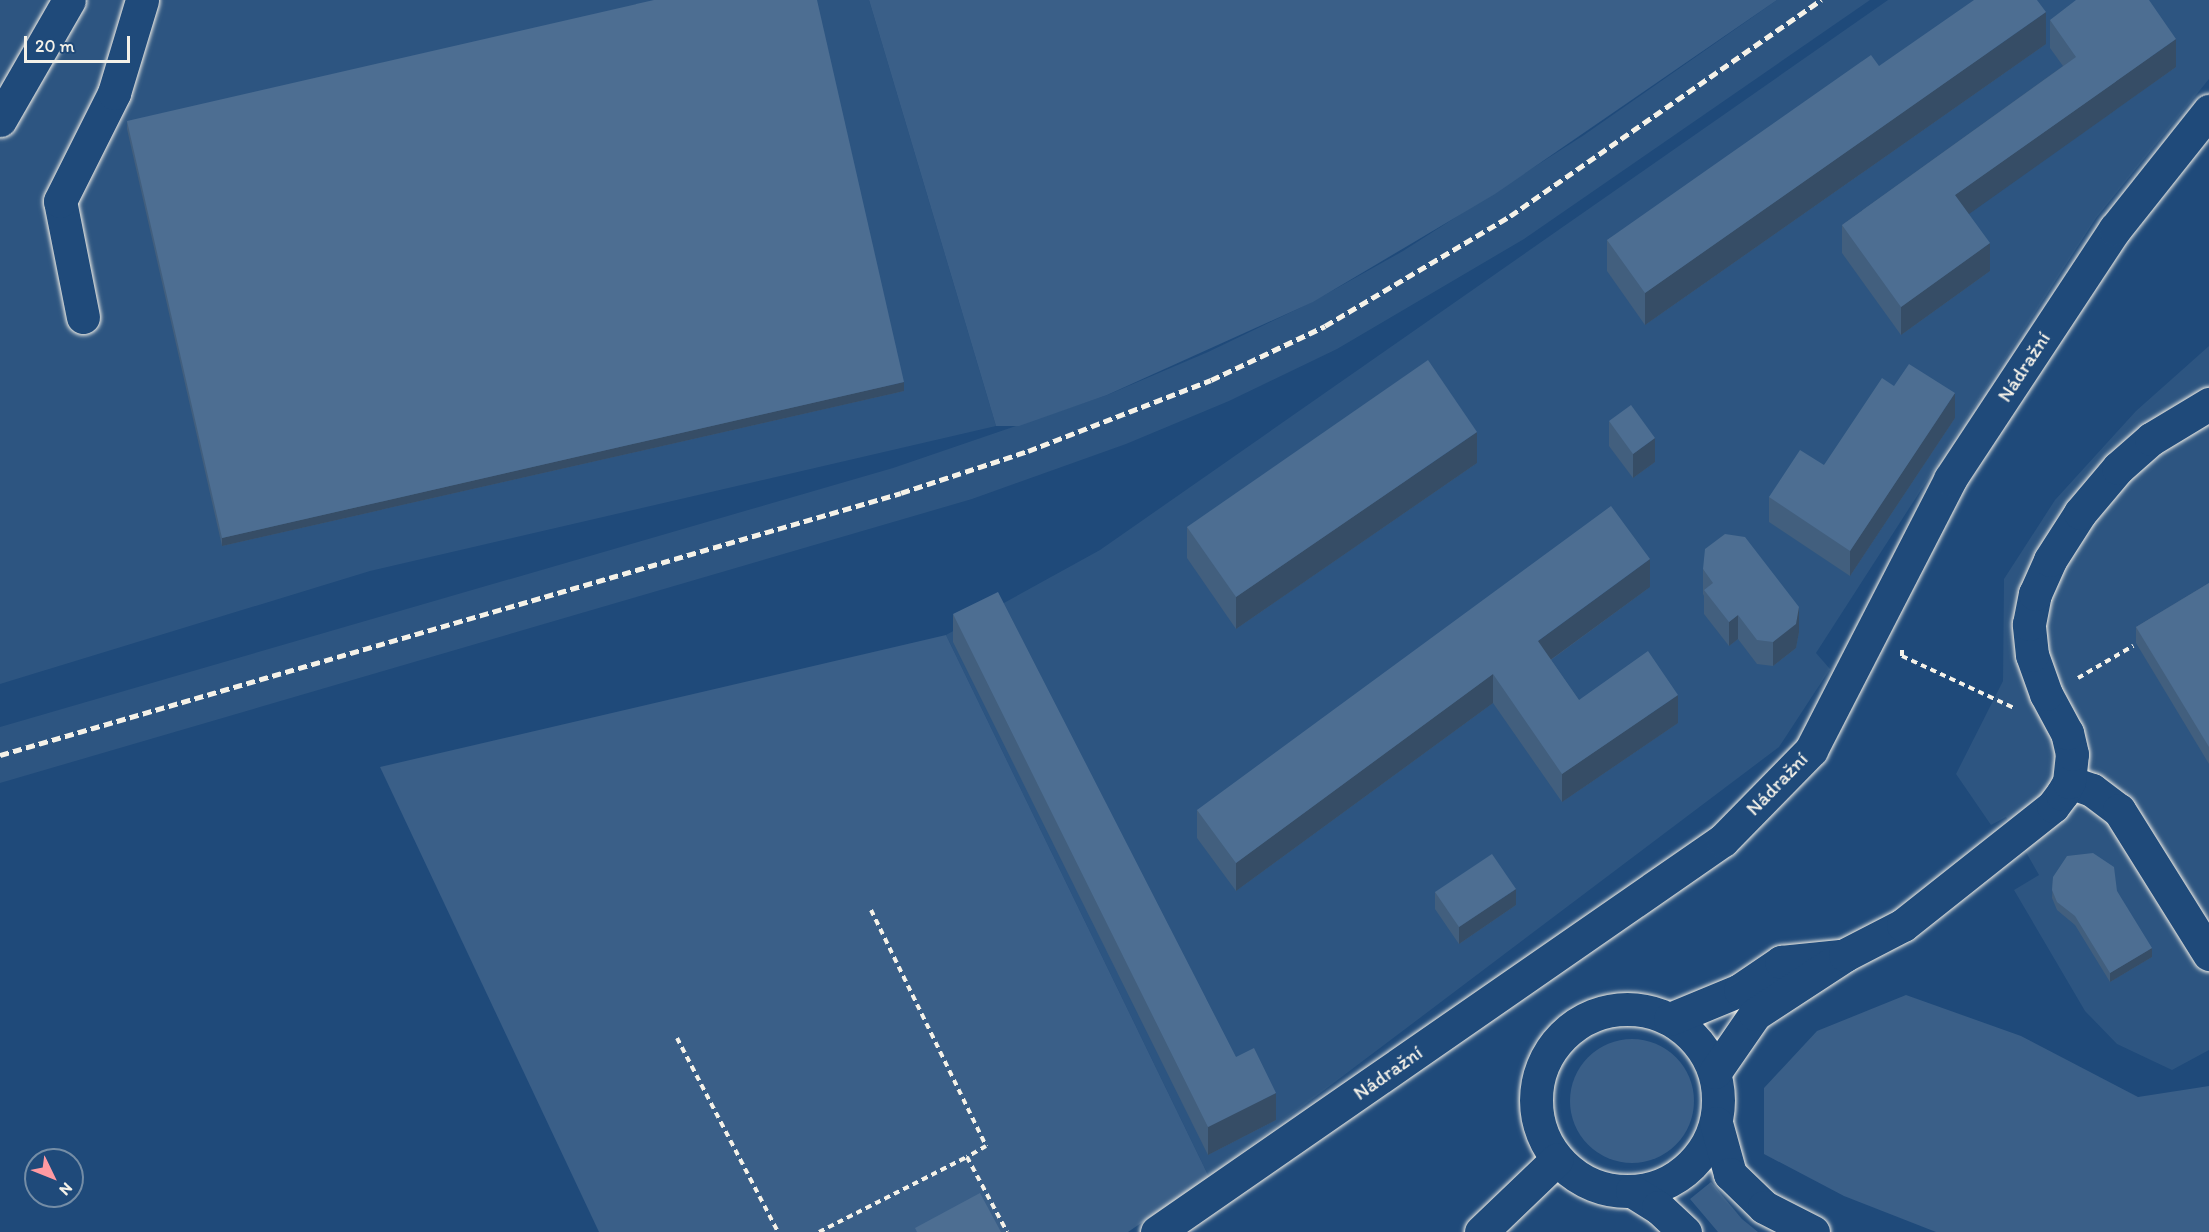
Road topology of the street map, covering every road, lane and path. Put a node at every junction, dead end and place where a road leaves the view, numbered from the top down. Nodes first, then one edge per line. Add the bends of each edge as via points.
1 (69, 0) edge
2 (142, 0) edge
3 (5, 100) edge
4 (2209, 111) edge
5 (83, 317) dead end
6 (2209, 404) edge
7 (1902, 645) dead end
8 (2133, 646) dead end
9 (2074, 680) dead end
10 (2023, 705) dead end
11 (2068, 782) junction
12 (871, 910) dead end
13 (2200, 918) edge
14 (2209, 954) edge
15 (1845, 955) junction
16 (1670, 1018) junction
17 (677, 1038) dead end
18 (1714, 1072) junction
19 (1716, 1123) junction
20 (967, 1157) junction
21 (1557, 1159) junction
22 (1632, 1191) junction
23 (778, 1232) edge
24 (819, 1232) edge
25 (1007, 1232) edge
26 (1157, 1232) edge
27 (1481, 1232) edge
28 (1684, 1232) edge
29 (1813, 1232) edge

1 - 3 main road
2 - 5 main road via 114,93 60,201
4 - 26 main road, Nádražní via 2115,229 1950,479 1811,750 1723,840
6 - 11 main road via 2151,439 2118,468 2080,513 2050,560 2035,594 2029,624 2032,655 2046,694 2067,733 2072,754
7 - 10 path via 1902,656 2012,709
8 - 9 path
11 - 13 main road via 2092,790 2119,810
11 - 15 main road via 2053,806 1903,925
12 - 20 path via 986,1146
13 - 14 main road
15 - 16 main road via 1781,962 1740,990
15 - 18 main road via 1755,1014
16 - 18 main road via 1698,1041
16 - 21 main road via 1643,1010 1616,1009 1589,1016 1565,1032 1548,1053 1537,1080 1536,1108 1542,1135
17 - 23 path
18 - 19 main road via 1719,1097
19 - 22 main road via 1704,1149 1685,1170 1661,1185
19 - 29 main road via 1730,1174 1764,1208
20 - 24 path
20 - 25 path
21 - 22 main road via 1578,1178 1604,1189
21 - 27 main road
22 - 28 main road via 1658,1207

